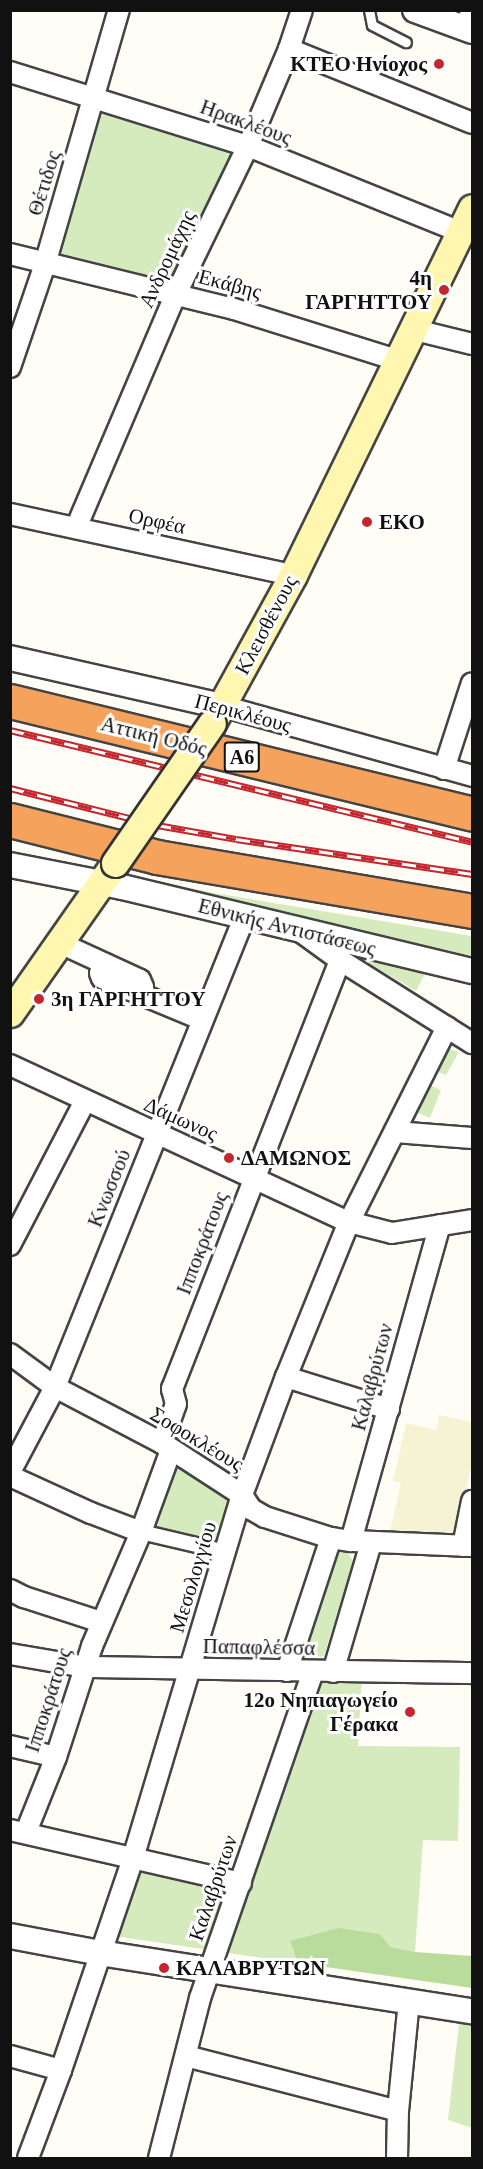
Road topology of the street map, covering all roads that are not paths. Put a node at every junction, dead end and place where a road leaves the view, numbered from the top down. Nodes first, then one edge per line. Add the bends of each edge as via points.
1 (119, 10) edge
2 (302, 10) edge
3 (369, 10) edge
4 (415, 10) edge
5 (470, 23) edge
6 (406, 42) dead end
7 (289, 49) junction
8 (10, 72) edge
9 (95, 97) junction
10 (472, 123) edge
11 (248, 146) junction
12 (467, 220) edge
13 (10, 254) edge
14 (45, 264) junction
15 (176, 294) junction
16 (415, 330) junction
17 (472, 344) edge
18 (400, 361) junction
19 (10, 367) edge
20 (10, 514) edge
21 (76, 528) junction
22 (293, 575) junction
23 (10, 658) edge
24 (472, 682) edge
25 (10, 701) edge
26 (217, 714) junction
27 (444, 769) junction
28 (472, 776) edge
29 (472, 814) edge
30 (10, 820) edge
31 (10, 865) edge
32 (108, 874) junction
33 (472, 911) edge
34 (244, 918) junction
35 (299, 931) junction
36 (60, 944) junction
37 (340, 960) junction
38 (472, 971) edge
39 (10, 1013) edge
40 (203, 1020) junction
41 (447, 1027) junction
42 (472, 1040) edge
43 (10, 1065) edge
44 (85, 1101) junction
45 (395, 1132) junction
46 (156, 1134) junction
47 (472, 1138) edge
48 (253, 1178) junction
49 (472, 1220) edge
50 (349, 1222) junction
51 (440, 1225) junction
52 (10, 1245) edge
53 (10, 1354) edge
54 (286, 1377) junction
55 (56, 1386) junction
56 (389, 1409) junction
57 (167, 1446) junction
58 (10, 1474) edge
59 (242, 1495) junction
60 (472, 1500) edge
61 (141, 1532) junction
62 (341, 1540) junction
63 (371, 1543) junction
64 (468, 1546) edge
65 (226, 1552) junction
66 (10, 1590) edge
67 (101, 1622) junction
68 (10, 1654) edge
69 (85, 1668) junction
70 (190, 1670) junction
71 (287, 1671) junction
72 (313, 1672) junction
73 (333, 1672) junction
74 (472, 1672) edge
75 (10, 1746) edge
76 (56, 1757) junction
77 (18, 1831) edge
78 (133, 1858) junction
79 (241, 1882) junction
80 (10, 1936) edge
81 (100, 1953) junction
82 (210, 1969) junction
83 (409, 2001) junction
84 (472, 2011) edge
85 (10, 2055) edge
86 (186, 2056) junction
87 (62, 2070) junction
88 (398, 2111) junction
89 (28, 2158) edge
90 (159, 2158) edge
91 (397, 2158) edge

1 - 9 street, Θέτιδος
2 - 7 street, Ανδρομάχης
3 - 6 lane via 372,25
4 - 5 street
7 - 10 street
7 - 11 street, Ανδρομάχης
8 - 9 street, Ηρακλέους
9 - 11 street, Ηρακλέους
9 - 14 street, Θέτιδος
11 - 12 street, Ηρακλέους
11 - 15 street, Ανδρομάχης
12 - 16 main road, Κλεισθένους
13 - 14 street, Εκάβης
14 - 15 street, Εκάβης
14 - 19 street, Θέτιδος
15 - 18 street, Εκάβης
15 - 21 street, Ανδρομάχης
16 - 17 street
16 - 18 main road, Κλεισθένους
18 - 22 main road, Κλεισθένους
20 - 21 street, Ορφέα
21 - 22 street, Ορφέα
22 - 26 main road, Κλεισθένους
23 - 26 street, Περικλέους
24 - 27 street
25 - 29 highway, Αττική Οδός / Α6
26 - 27 street, Περικλέους
26 - 32 main road, Κλεισθένους, bridge
27 - 28 street, Περικλέους
30 - 33 highway via 157,857
31 - 32 street, Εθνικής Αντιστάσεως
32 - 34 street, Εθνικής Αντιστάσεως
32 - 36 main road, Κλεισθένους
34 - 35 street, Εθνικής Αντιστάσεως
34 - 40 street, Κνωσσού
35 - 37 street
35 - 38 street, Εθνικής Αντιστάσεως
36 - 39 main road, Κλεισθένους
36 - 40 street via 105,964 102,978
37 - 41 street
37 - 48 street, Ιπποκράτους
40 - 46 street, Κνωσσού
41 - 42 street
41 - 45 street, Μεσολογγίου
43 - 44 street, Δάμωνος
44 - 46 street, Δάμωνος
44 - 52 street
45 - 47 street
45 - 50 street, Μεσολογγίου
46 - 48 street, Δάμωνος
46 - 55 street, Κνωσσού
48 - 50 street, Δάμωνος
48 - 57 street, Ιπποκράτους via 172,1389 176,1404
49 - 51 street, Δάμωνος
50 - 51 street, Δάμωνος via 392,1233
50 - 54 street, Μεσολογγίου
51 - 56 street, Καλαβρύτων
53 - 55 street, Σοφοκλέους
54 - 56 street
54 - 59 street, Μεσολογγίου
55 - 57 street, Σοφοκλέους
55 - 58 street, Κνωσσού
56 - 62 street, Καλαβρύτων
57 - 59 street, Σοφοκλέους
57 - 61 street, Ιπποκράτους
58 - 61 street
59 - 62 street, Σοφοκλέους via 255,1513
59 - 65 street, Μεσολογγίου
60 - 64 street
61 - 65 street
61 - 67 street, Ιπποκράτους
62 - 63 street, Σοφοκλέους
62 - 71 street, Καλαβρύτων
63 - 64 street, Σοφοκλέους
63 - 73 street
65 - 70 street, Μεσολογγίου
66 - 67 street
67 - 69 street, Ιπποκράτους
68 - 69 street, Παπαφλέσσα
69 - 70 street, Παπαφλέσσα
69 - 76 street, Ιπποκράτους
70 - 71 street, Παπαφλέσσα
70 - 78 street, Μεσολογγίου
71 - 72 street, Παπαφλέσσα
72 - 73 street, Παπαφλέσσα
72 - 79 street, Καλαβρύτων
73 - 74 street, Παπαφλέσσα
75 - 76 street
76 - 77 street, Ιπποκράτους
77 - 78 street
78 - 79 street
78 - 81 street, Μεσολογγίου
79 - 82 street, Καλαβρύτων
80 - 81 street
81 - 82 street
81 - 87 street, Μεσολογγίου
82 - 83 street
82 - 86 street, Καλαβρύτων
83 - 84 street
83 - 88 street
85 - 87 street
86 - 88 street
86 - 90 street, Καλαβρύτων
87 - 89 street, Μεσολογγίου
88 - 91 street

